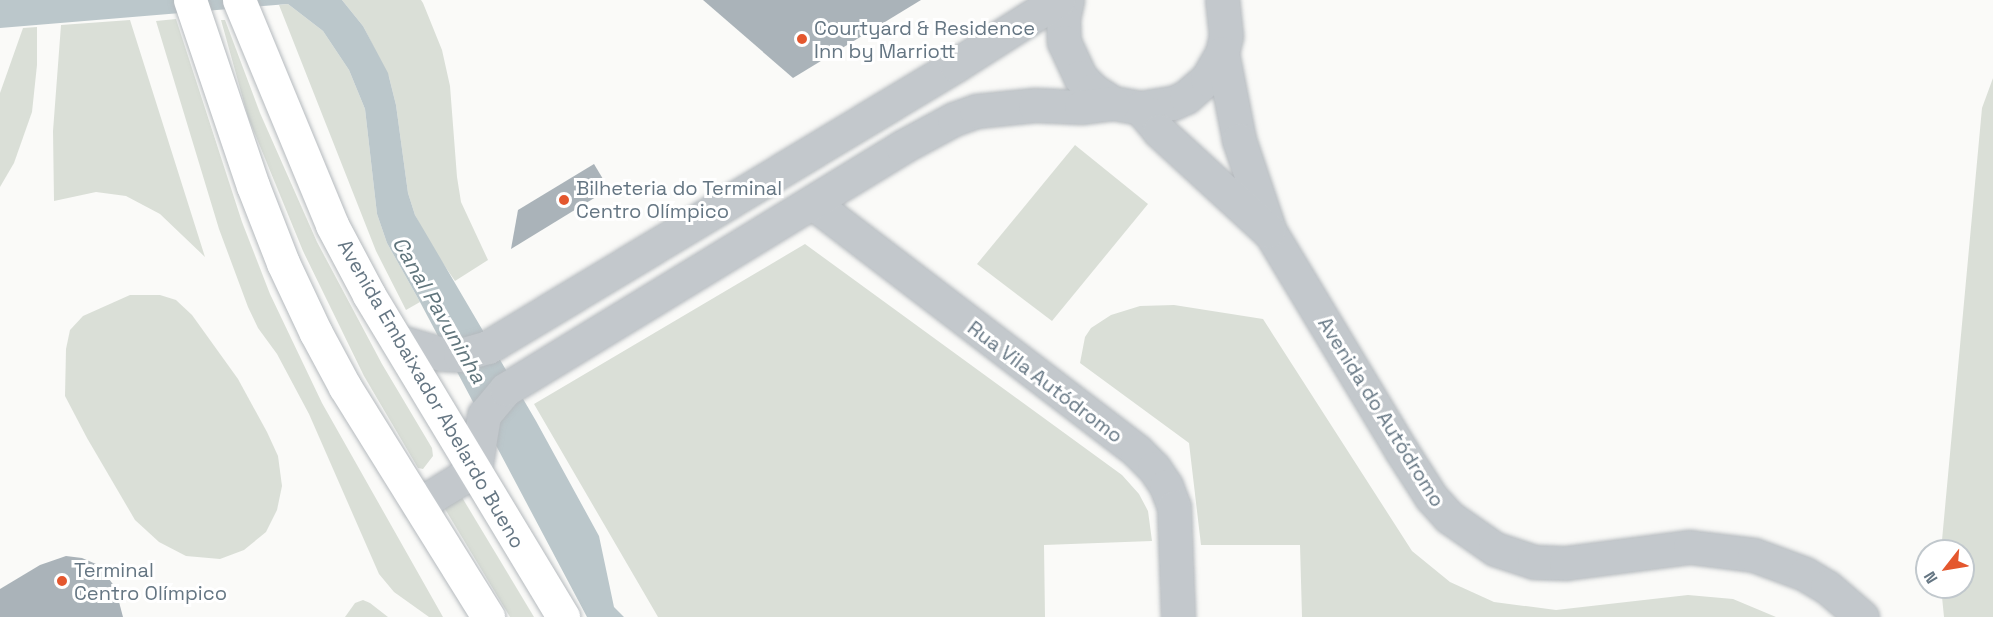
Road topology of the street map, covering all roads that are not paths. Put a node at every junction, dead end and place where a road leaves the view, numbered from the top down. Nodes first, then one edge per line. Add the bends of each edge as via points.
1 (190, 0) edge
2 (1058, 0) edge
3 (1067, 0) edge
4 (1222, 0) edge
5 (243, 12) edge
6 (1222, 53) junction
7 (1126, 105) junction
8 (813, 203) junction
9 (1270, 232) junction
10 (397, 341) junction
11 (475, 470) junction
12 (418, 505) junction
13 (488, 617) edge
14 (563, 617) edge
15 (1178, 617) edge
16 (1862, 617) edge

1 - 12 main road via 283,263 345,387
2 - 10 street via 477,352 442,354
3 - 7 street via 1063,30 1070,60 1093,90
4 - 6 street via 1226,18
5 - 10 main road, Avenida Embaixador Abelardo Bueno via 332,225
6 - 7 street via 1207,79 1186,97 1157,107
6 - 9 street via 1239,140
7 - 8 street via 1035,105 976,111 928,132
7 - 9 street
8 - 11 street via 506,389 489,406 482,422
8 - 15 street, Rua Vila Autódromo via 1154,468 1174,507
9 - 16 street, Avenida do Autódromo via 1431,497 1472,535 1518,559 1550,563 1690,547 1754,555 1812,578 1844,598
10 - 11 main road, Avenida Embaixador Abelardo Bueno
11 - 12 street
11 - 14 main road, Avenida Embaixador Abelardo Bueno
12 - 13 main road

